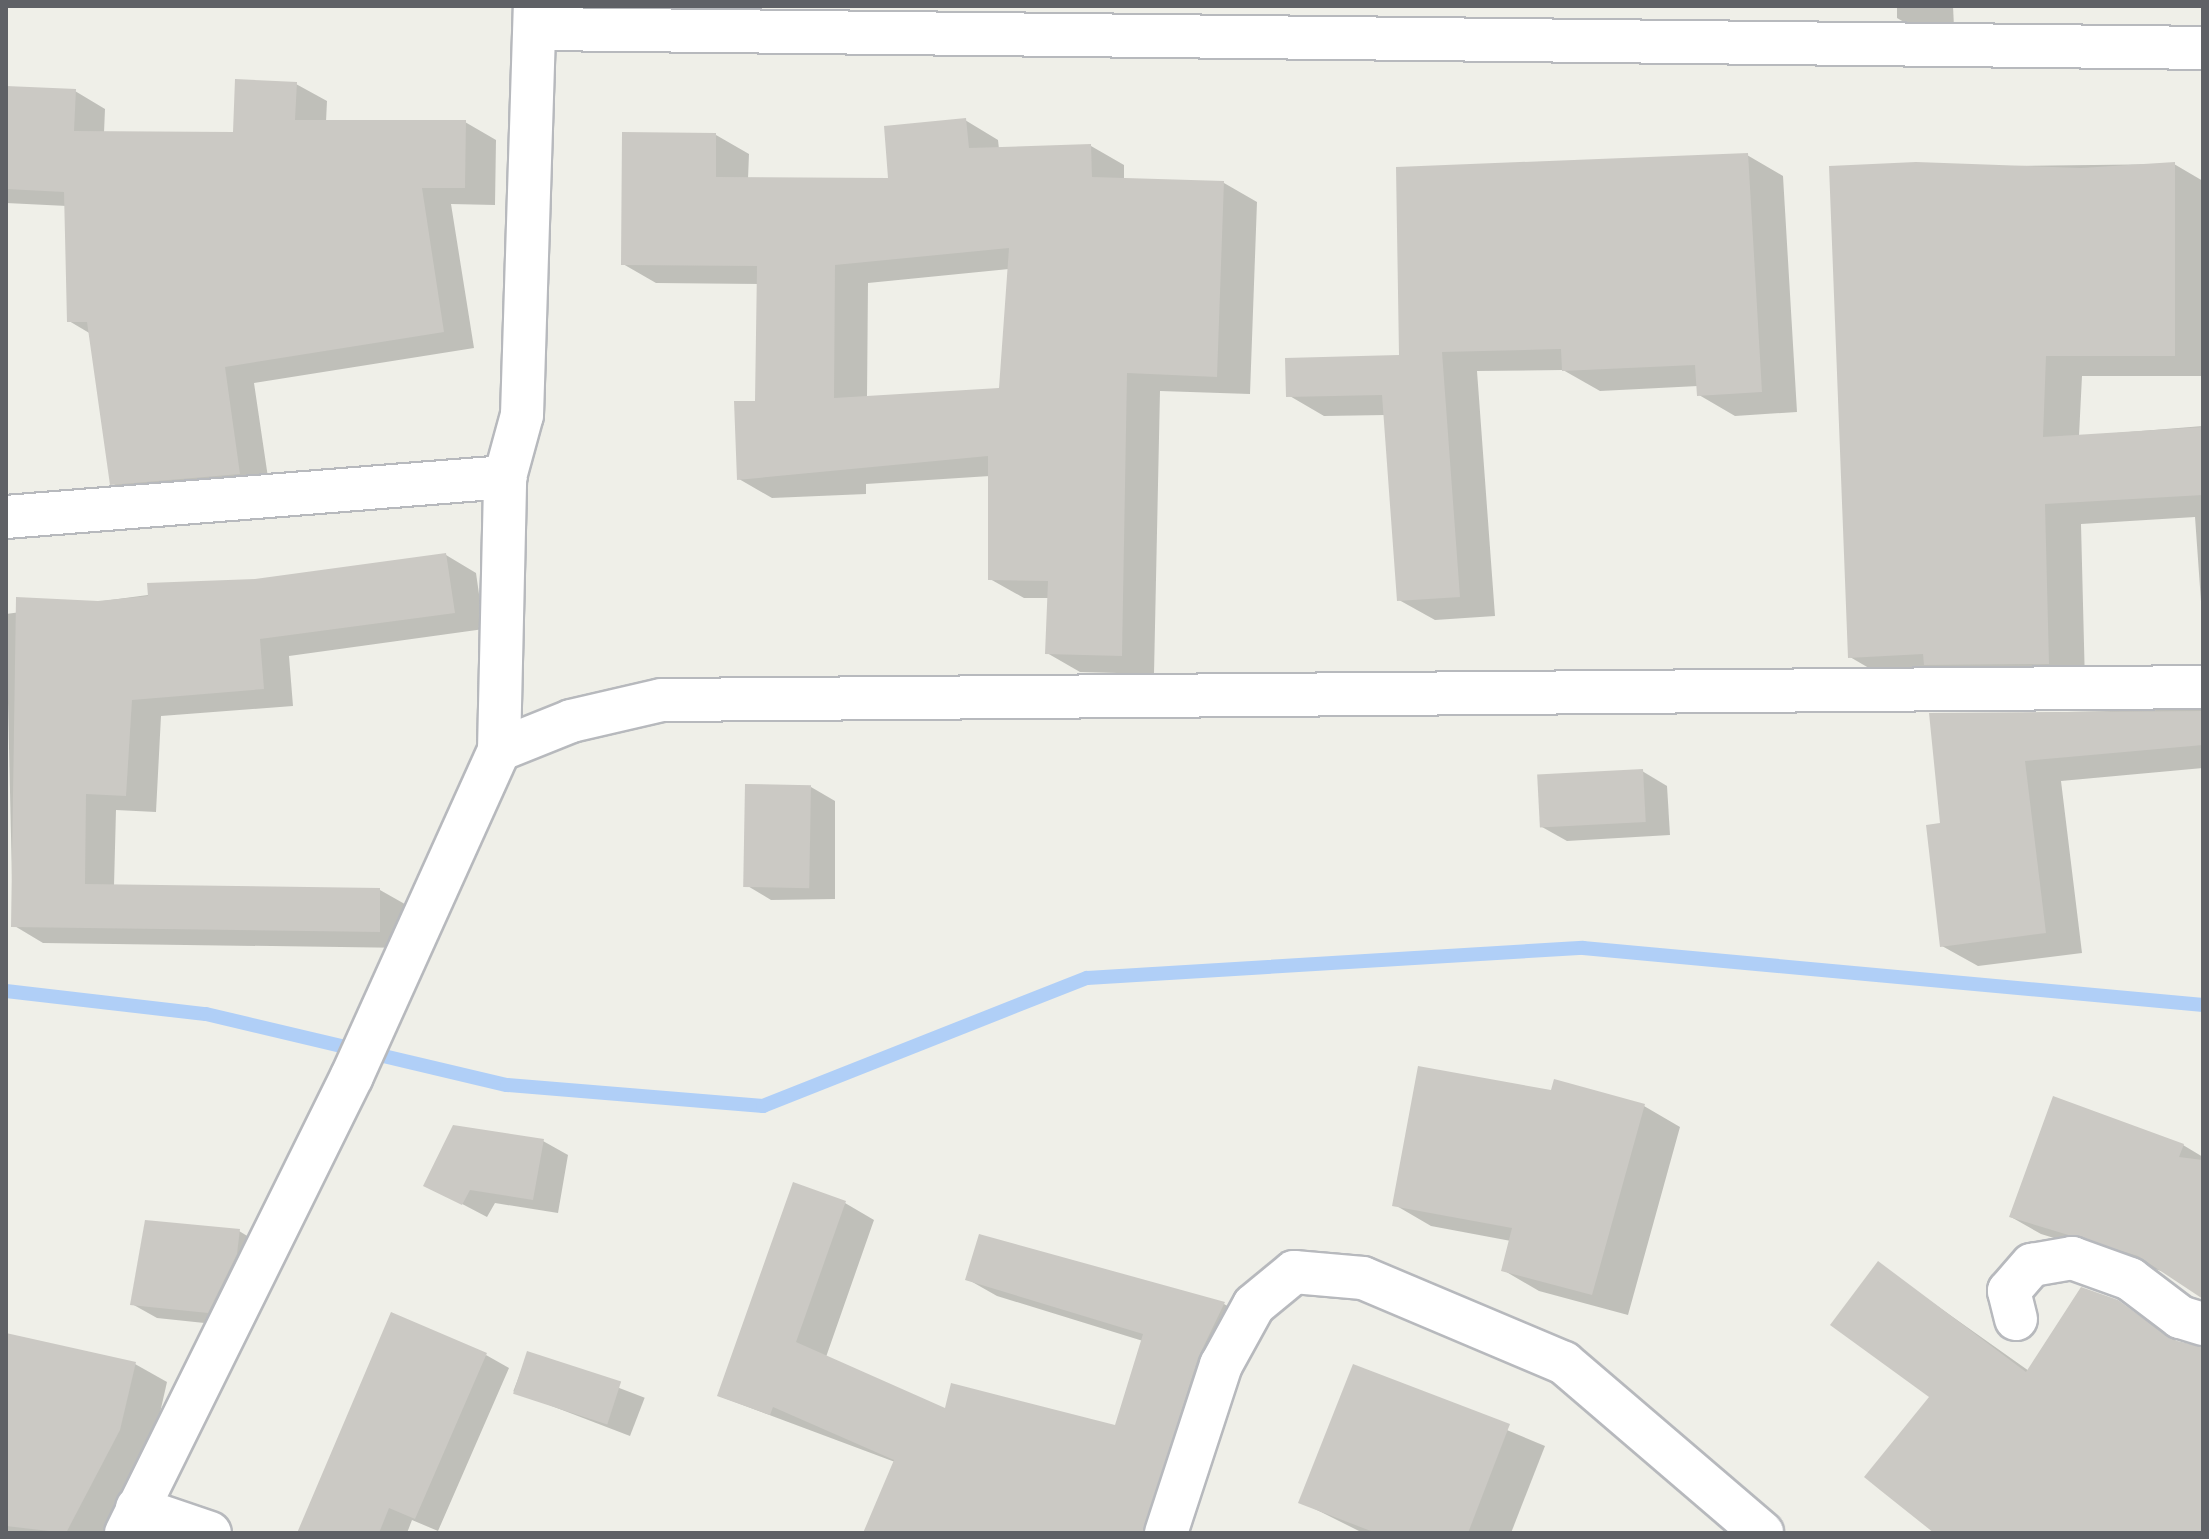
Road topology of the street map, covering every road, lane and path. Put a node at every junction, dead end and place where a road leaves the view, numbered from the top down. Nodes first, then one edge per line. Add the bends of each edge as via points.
1 (536, 18) edge
2 (2203, 48) edge
3 (505, 477) junction
4 (6, 517) edge
5 (2203, 687) edge
6 (499, 750) junction
7 (2016, 1319) dead end
8 (2203, 1324) edge
9 (132, 1520) edge
10 (210, 1533) edge
11 (1166, 1533) edge
12 (1762, 1533) edge

1 - 2 street
1 - 3 street via 522,415
3 - 4 street
3 - 6 street
5 - 6 street via 662,700 571,721
6 - 9 street via 352,1076
7 - 8 street via 2009,1291 2032,1265 2072,1258 2130,1279 2180,1317
9 - 10 street
11 - 12 street via 1221,1365 1254,1305 1294,1272 1322,1272 1363,1278 1564,1363

